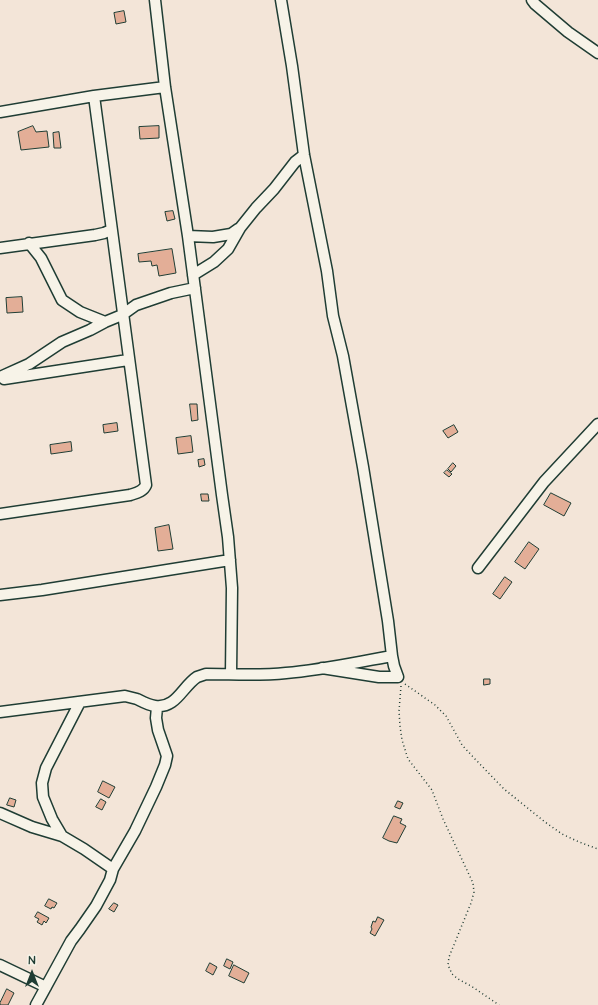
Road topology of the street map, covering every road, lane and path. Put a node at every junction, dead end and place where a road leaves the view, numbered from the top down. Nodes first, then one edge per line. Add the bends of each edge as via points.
1 (155, 0) edge
2 (281, 0) edge
3 (532, 0) edge
4 (598, 53) edge
5 (165, 87) junction
6 (94, 96) junction
7 (0, 112) edge
8 (304, 155) junction
9 (240, 228) junction
10 (111, 230) junction
11 (188, 236) junction
12 (29, 244) junction
13 (0, 248) edge
14 (193, 275) junction
15 (194, 288) junction
16 (122, 315) junction
17 (105, 322) junction
18 (128, 360) junction
19 (0, 378) edge
20 (598, 424) edge
21 (0, 514) edge
22 (230, 560) junction
23 (478, 568) dead end
24 (0, 595) edge
25 (392, 656) junction
26 (322, 668) junction
27 (231, 674) junction
28 (80, 702) junction
29 (157, 706) junction
30 (0, 712) edge
31 (0, 812) edge
32 (62, 836) junction
33 (598, 849) edge
34 (113, 870) junction
35 (0, 965) edge
36 (46, 987) junction
37 (36, 1005) edge
38 (499, 1005) edge

1 - 5 street
2 - 8 street
3 - 4 street via 568,32
5 - 6 street
5 - 11 street
6 - 7 street
6 - 10 street
8 - 9 street via 295,162
8 - 25 street via 363,467
9 - 11 street via 231,234 213,237
9 - 14 street via 228,249 214,262
10 - 12 street
10 - 16 street
11 - 14 street
12 - 13 street
12 - 17 street via 41,258 62,300 80,312
14 - 15 street
15 - 16 street via 136,304
15 - 22 street
16 - 17 street
16 - 18 street
17 - 19 street via 62,342 29,364
18 - 19 street
18 - 21 street via 146,484 144,490 130,495
20 - 23 street via 544,482
22 - 24 street
22 - 27 street
25 - 26 street
25 - 26 street via 398,677 379,677
26 - 27 street via 280,674
27 - 29 street via 206,674 198,677 179,697 169,704
28 - 29 street via 125,696
28 - 30 street
28 - 32 street via 46,768 42,783 43,797
29 - 34 street via 156,718 166,756 165,765 138,825
31 - 32 street via 32,827
32 - 34 street
33 - 38 path via 562,834 504,789 462,745 446,716 402,682 400,726 408,759 432,790 473,883 474,892 448,965 458,979
34 - 36 street via 96,906 71,941
35 - 36 street
36 - 37 street

